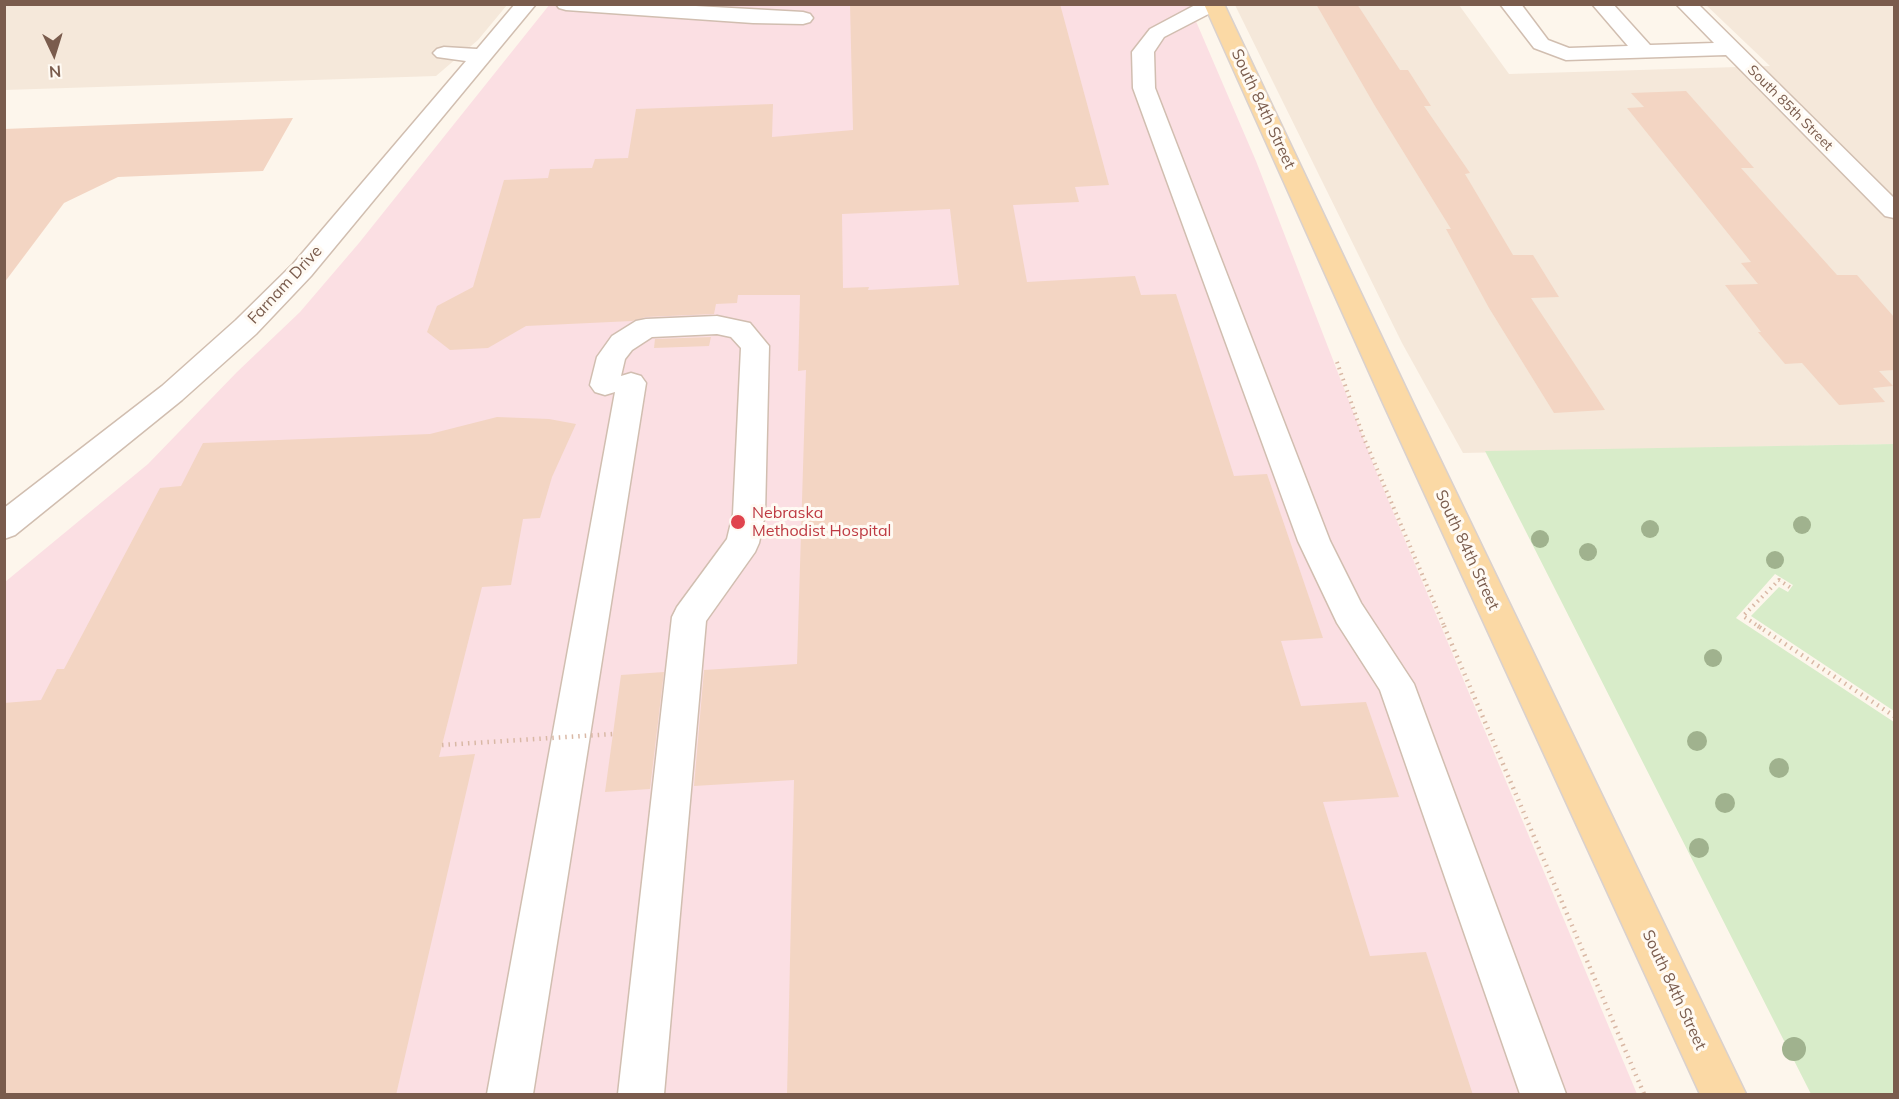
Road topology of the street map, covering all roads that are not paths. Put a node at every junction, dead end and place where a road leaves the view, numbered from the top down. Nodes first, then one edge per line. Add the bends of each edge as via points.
1 (526, 4) edge
2 (566, 4) edge
3 (1214, 4) edge
4 (1510, 4) edge
5 (1602, 4) edge
6 (1686, 4) edge
7 (803, 18) dead end
8 (1730, 49) junction
9 (1645, 52) junction
10 (444, 53) dead end
11 (483, 56) junction
12 (1894, 211) edge
13 (4, 526) edge
14 (510, 1095) edge
15 (641, 1095) edge
16 (1543, 1095) edge
17 (1723, 1095) edge

1 - 11 street, Farnam Drive
2 - 7 street
3 - 16 street via 1157,33 1143,52 1144,88 1314,541 1349,613 1396,684
3 - 17 main road, South 84th Street
4 - 9 street via 1542,44 1566,54
5 - 9 street
6 - 8 street, South 85th Street
8 - 9 street
8 - 12 street, South 85th Street
10 - 11 street
11 - 13 street, Farnam Drive via 302,270 246,327 172,393
14 - 15 street via 618,384 610,357 622,343 646,328 717,325 740,330 755,346 749,514 743,543 689,616

